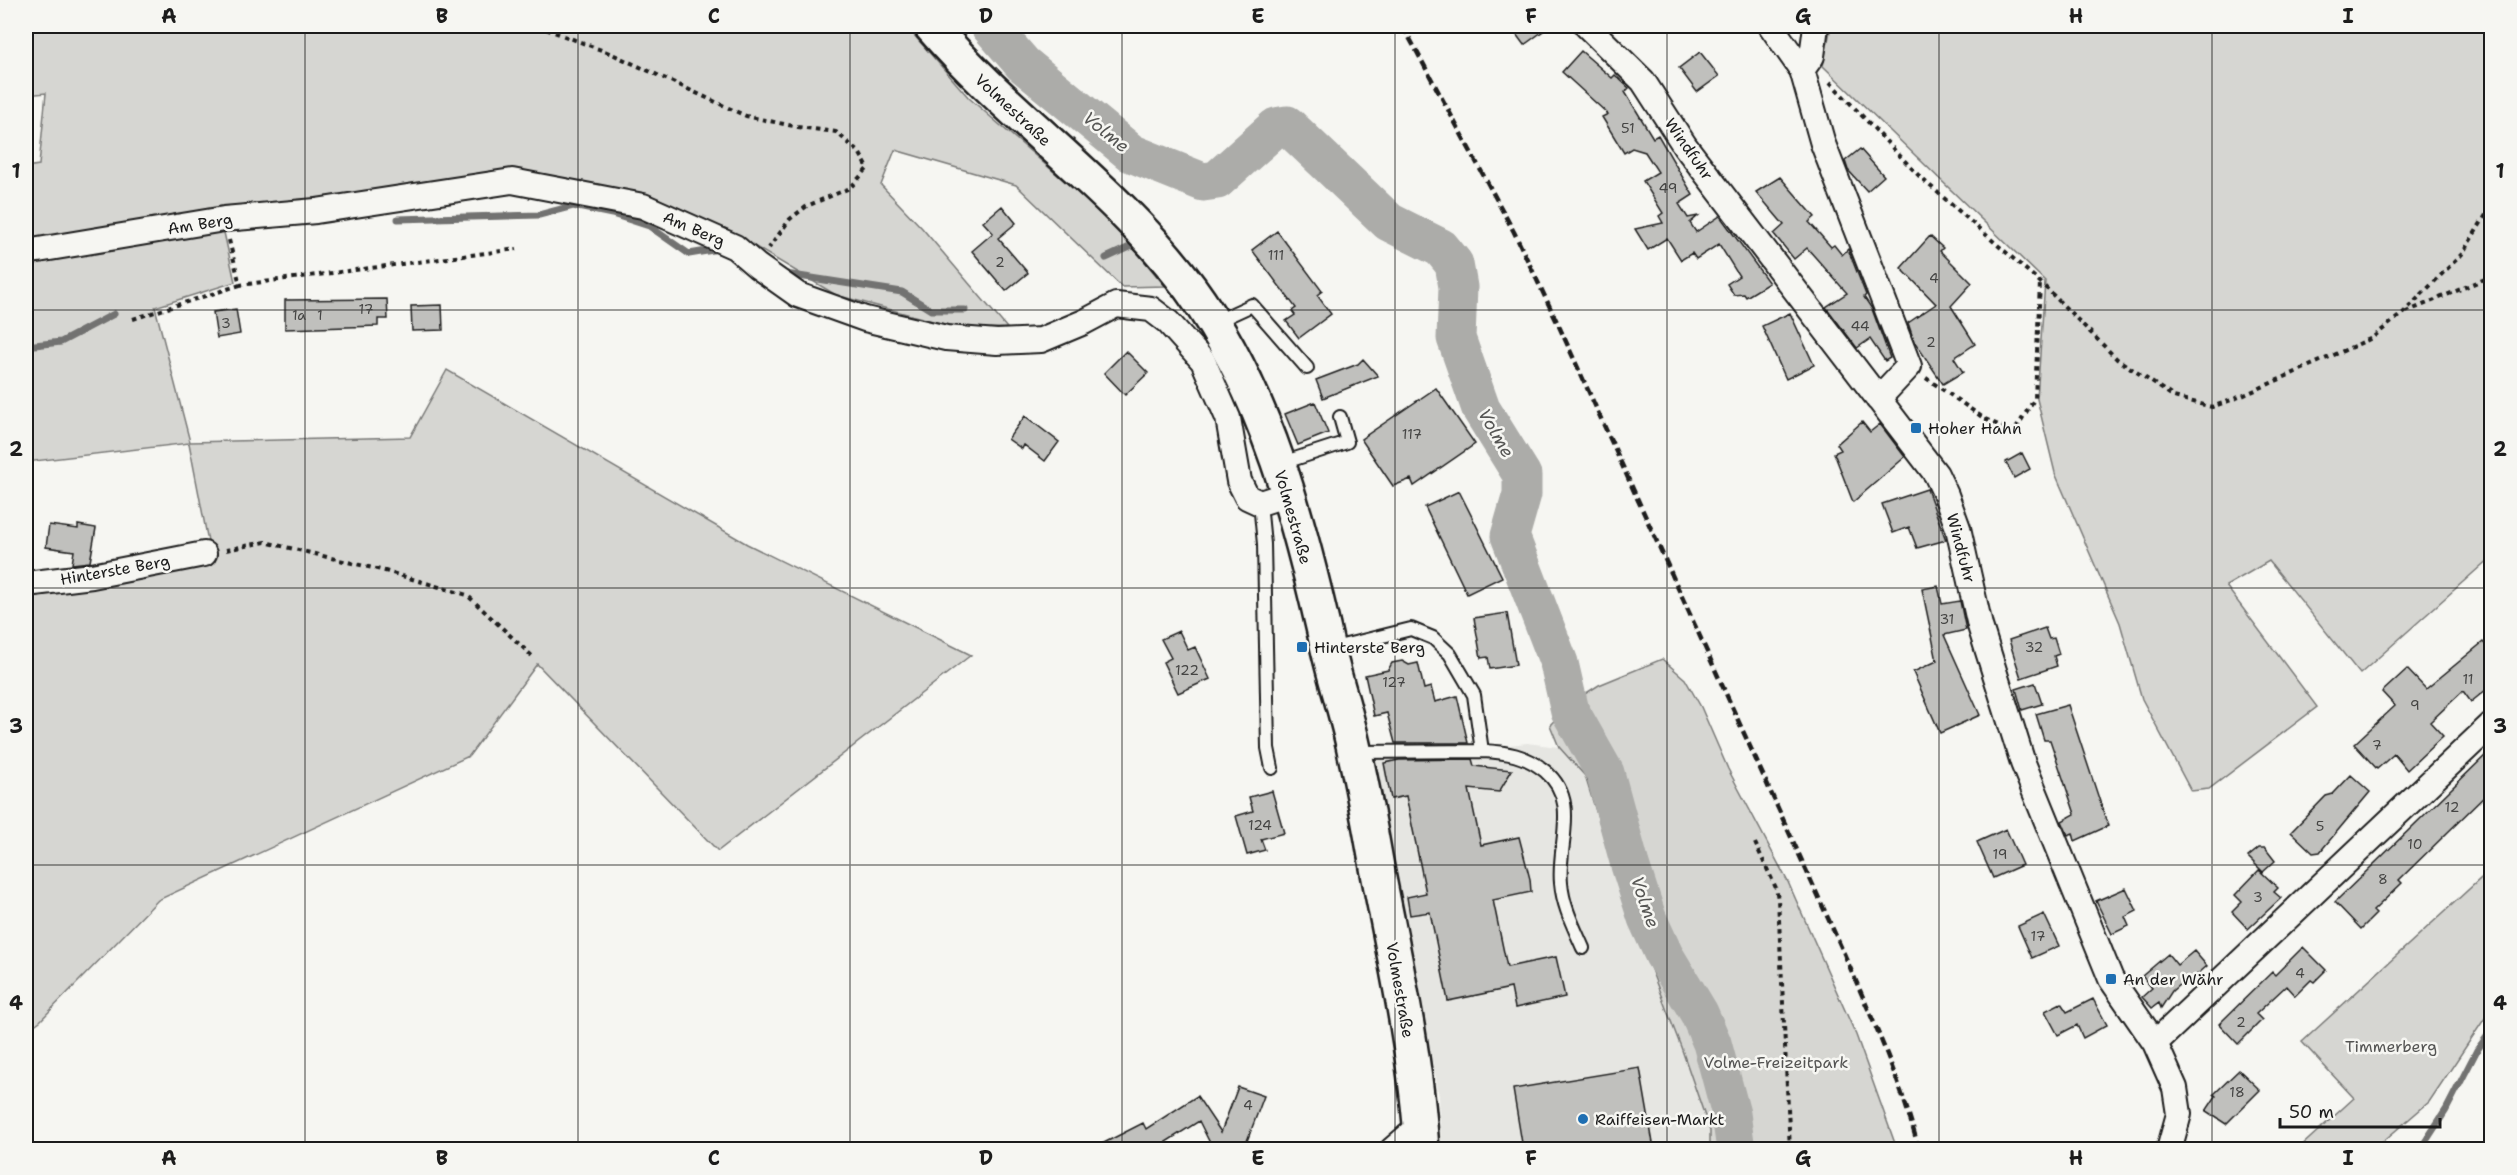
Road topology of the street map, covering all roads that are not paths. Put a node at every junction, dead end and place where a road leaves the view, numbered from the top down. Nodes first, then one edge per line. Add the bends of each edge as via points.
1 (931, 26) edge
2 (1587, 26) edge
3 (1771, 26) edge
4 (1816, 26) edge
5 (1802, 70) junction
6 (26, 252) edge
7 (1214, 323) junction
8 (1307, 368) dead end
9 (1878, 399) junction
10 (1340, 417) dead end
11 (1275, 487) junction
12 (204, 554) road end
13 (26, 584) edge
14 (1328, 650) junction
15 (2492, 724) edge
16 (1482, 751) junction
17 (1355, 752) junction
18 (1272, 768) dead end
19 (1583, 948) dead end
20 (2155, 1043) junction
21 (1421, 1137) edge
22 (1392, 1149) edge
23 (2169, 1149) edge

1 - 7 main road, Volmestraße via 963,63 1112,200 1161,251
2 - 9 street, Windfuhr via 1643,81 1685,146
3 - 5 street
4 - 5 street via 1812,56
5 - 9 street via 1823,144 1909,366
6 - 11 street, Am Berg via 224,219 316,211 512,181 643,206 735,246 798,295 865,319 946,338 1041,340 1116,305 1151,309 1203,361 1228,418 1239,481 1247,496
7 - 8 lane via 1252,305
7 - 11 main road, Volmestraße via 1254,398
9 - 20 street, Windfuhr via 1927,460 1946,495 1980,626 2023,764 2111,979
10 - 11 lane via 1347,442
11 - 14 main road, Volmestraße
11 - 18 lane via 1264,544 1268,748
12 - 13 street, Hinterste Berg via 92,576
14 - 16 lane via 1411,629 1433,638 1450,654 1474,695
14 - 17 main road, Volmestraße
15 - 20 street
16 - 17 lane
16 - 19 lane via 1508,752 1534,761 1556,780 1562,791 1565,804 1561,883 1568,916
17 - 21 main road, Volmestraße via 1406,1022
20 - 23 street, Windfuhr via 2175,1088 2179,1114
21 - 22 street, Volmestraße

